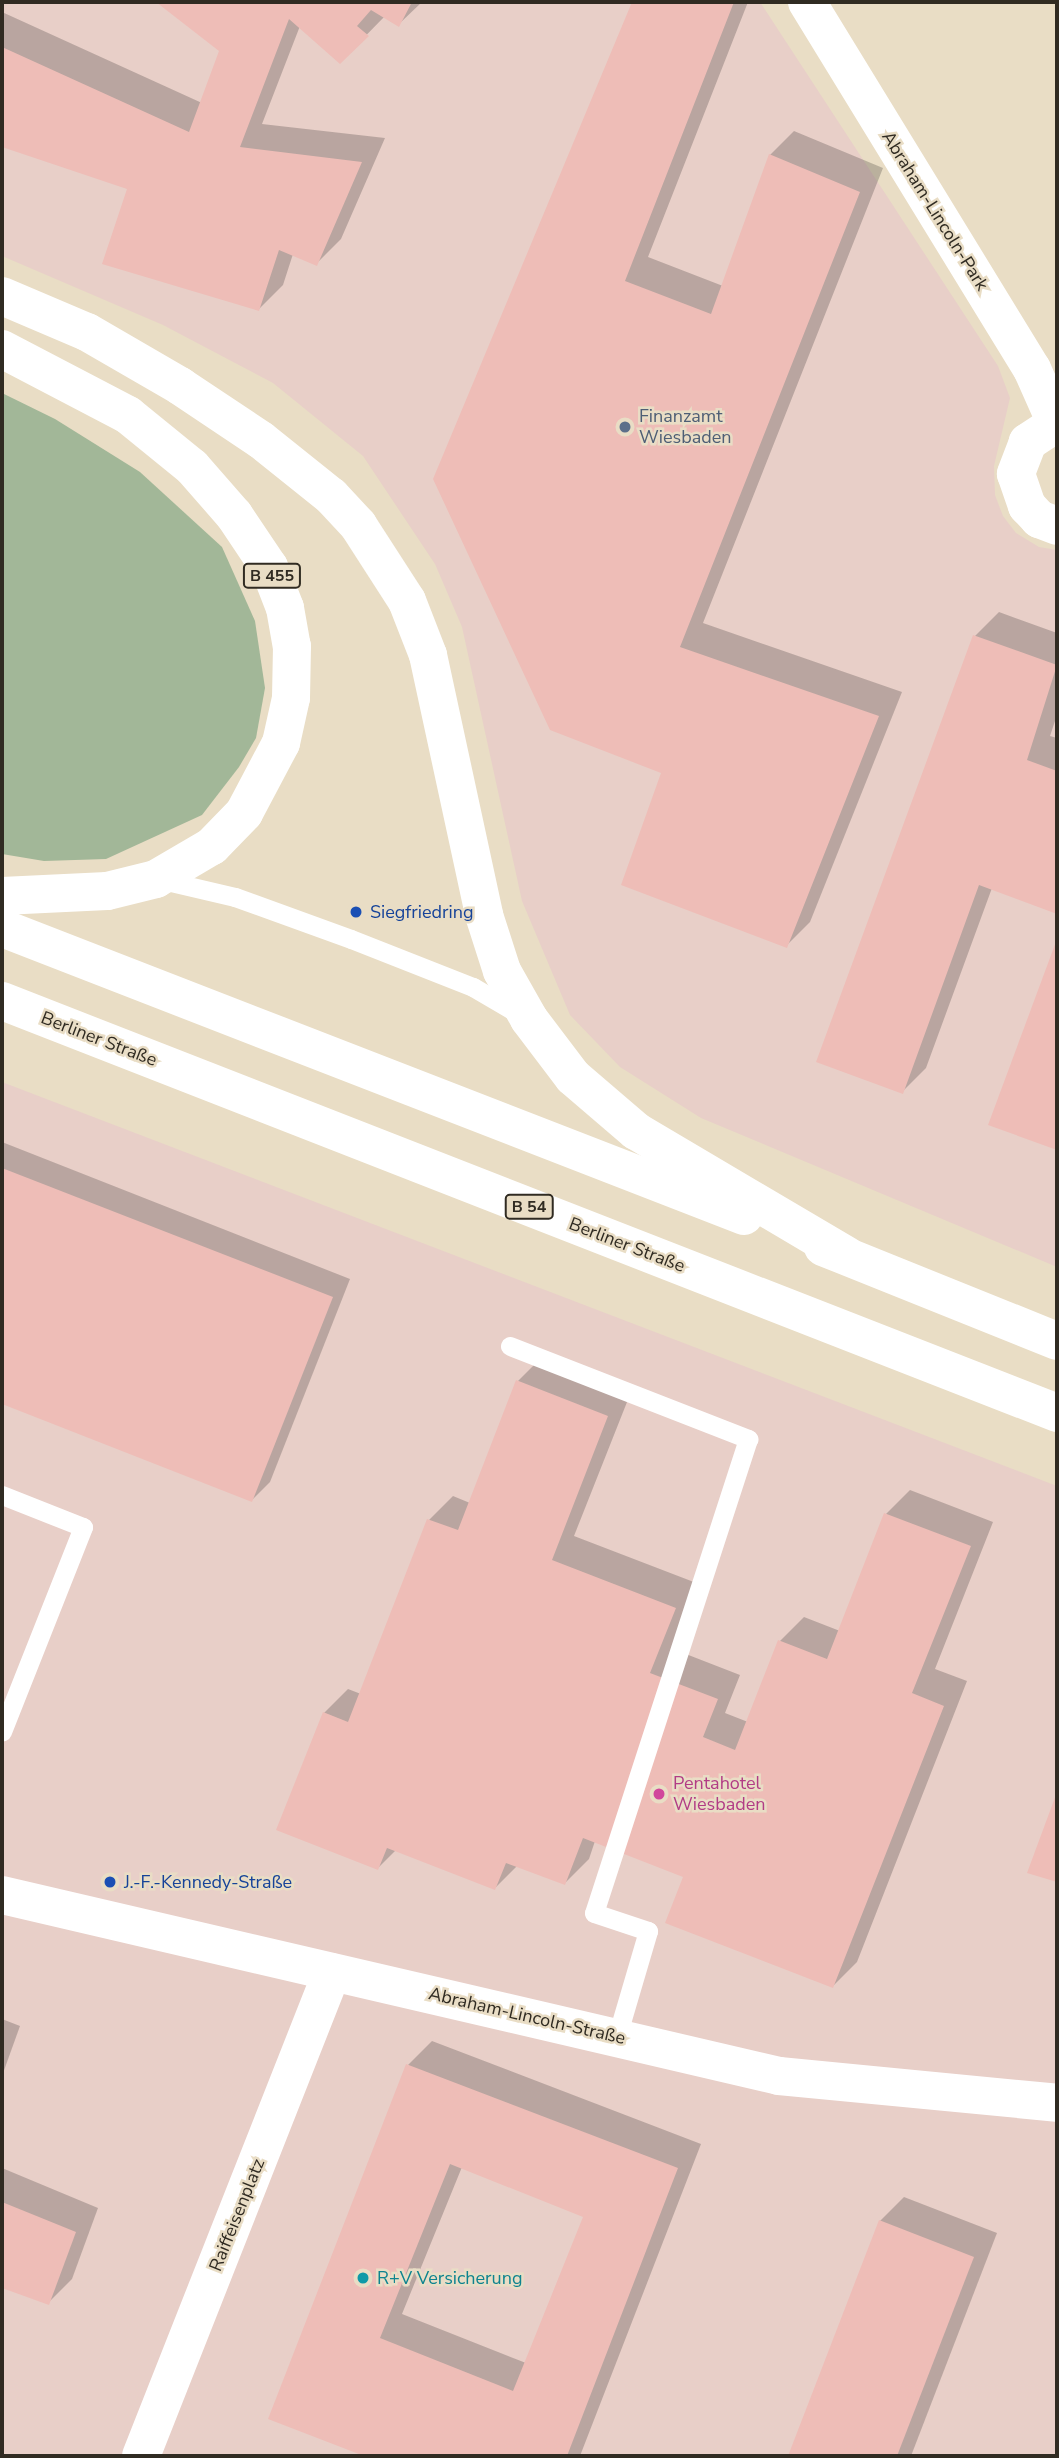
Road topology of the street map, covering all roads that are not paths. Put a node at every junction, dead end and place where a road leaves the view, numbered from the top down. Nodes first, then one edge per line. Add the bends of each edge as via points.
1 (807, 2) edge
2 (2, 296) edge
3 (2, 349) edge
4 (1057, 423) edge
5 (1057, 526) edge
6 (156, 879) junction
7 (2, 896) edge
8 (2, 928) edge
9 (2, 1001) edge
10 (528, 1019) junction
11 (847, 1256) junction
12 (1057, 1341) edge
13 (510, 1346) dead end
14 (1057, 1413) edge
15 (2, 1495) edge
16 (2, 1732) edge
17 (2, 1895) edge
18 (332, 1972) junction
19 (617, 2036) junction
20 (1057, 2103) edge
21 (141, 2456) edge

1 - 4 main road, Abraham-Lincoln-Park via 1032,369
2 - 10 main road via 87,332 180,386 261,440 331,496 358,525 407,601 428,655 484,915 502,971
3 - 6 main road, B 455 via 128,415 192,467 234,515 269,567 285,608 292,646 291,698 281,743 263,784 244,813 212,846
4 - 5 main road, Abraham-Lincoln-Park via 1028,442 1016,474 1027,506 1039,519
6 - 7 main road, B 455 via 107,891
6 - 10 lane via 235,897 351,939 473,988
8 - 11 main road
9 - 14 main road, Berliner Straße / B 54
10 - 11 main road via 573,1077 636,1131
11 - 12 main road
13 - 19 lane via 748,1439 594,1913 648,1931
15 - 16 lane via 83,1527
17 - 18 main road, Abraham-Lincoln-Straße
18 - 19 main road, Abraham-Lincoln-Straße
18 - 21 main road, Raiffeisenplatz
19 - 20 main road, Abraham-Lincoln-Straße via 779,2076

